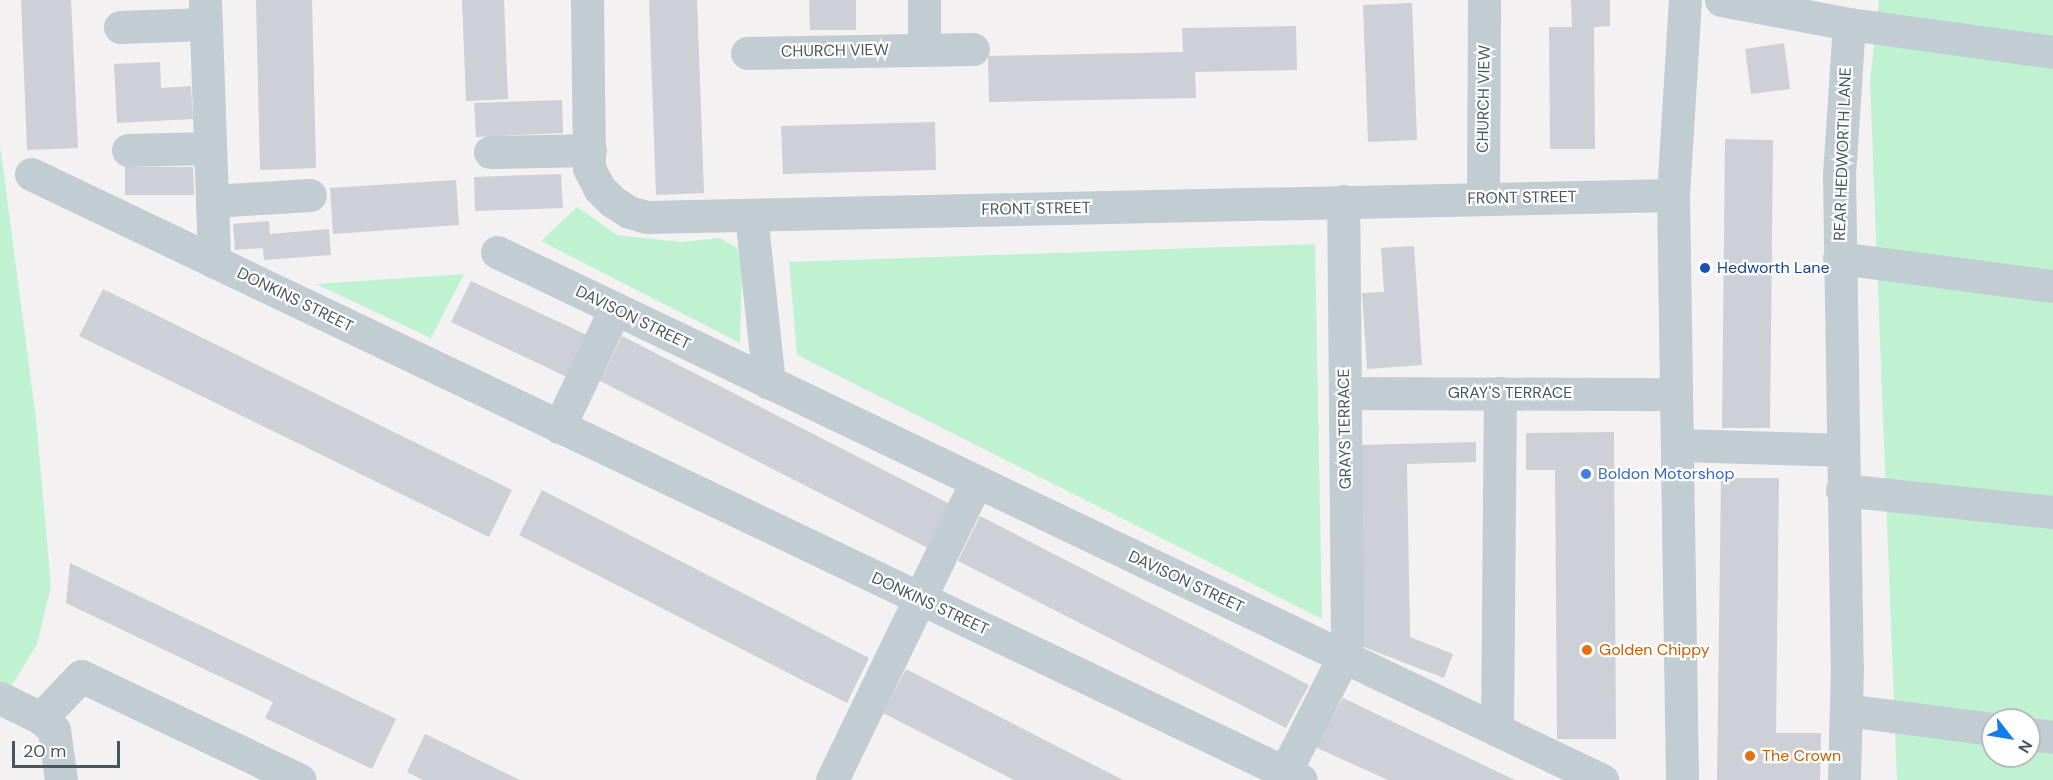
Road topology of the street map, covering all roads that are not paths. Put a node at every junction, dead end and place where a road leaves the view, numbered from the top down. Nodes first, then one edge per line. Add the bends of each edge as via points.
1 (587, 0) edge
2 (924, 0) edge
3 (1485, 0) edge
4 (1685, 0) edge
5 (1721, 0) edge
6 (205, 12) edge
7 (1849, 24) junction
8 (120, 27) dead end
9 (973, 49) dead end
10 (924, 50) junction
11 (2053, 52) edge
12 (747, 53) dead end
13 (210, 148) junction
14 (128, 150) dead end
15 (590, 150) junction
16 (490, 152) dead end
17 (31, 174) dead end
18 (310, 195) dead end
19 (1673, 195) junction
20 (1483, 199) junction
21 (212, 201) junction
22 (1343, 201) junction
23 (751, 215) junction
24 (497, 252) dead end
25 (1839, 258) junction
26 (214, 262) junction
27 (2053, 286) edge
28 (615, 309) junction
29 (770, 383) junction
30 (1345, 393) junction
31 (1500, 393) junction
32 (1676, 394) junction
33 (559, 427) junction
34 (1677, 445) junction
35 (1841, 450) junction
36 (976, 482) junction
37 (1842, 490) junction
38 (2053, 512) edge
39 (919, 598) junction
40 (1344, 656) junction
41 (0, 698) edge
42 (1846, 710) junction
43 (41, 718) junction
44 (1981, 727) edge
45 (1497, 730) junction
46 (1289, 778) edge
47 (61, 780) edge
48 (300, 780) edge
49 (832, 780) edge
50 (1602, 780) edge
51 (1682, 780) edge
52 (1844, 780) edge

1 - 15 street, FRONT STREET
2 - 10 street
3 - 20 street, CHURCH VIEW
4 - 19 street
5 - 7 street
6 - 8 street
6 - 13 street
7 - 11 street
7 - 25 street, REAR HEDWORTH LANE via 1839,174
9 - 10 street, CHURCH VIEW
10 - 12 street, CHURCH VIEW
13 - 14 street
13 - 21 street
15 - 16 street
15 - 23 street, FRONT STREET via 590,168 599,188 629,212 647,218
17 - 26 street, DONKINS STREET
18 - 21 street
19 - 20 street, FRONT STREET
19 - 32 street
20 - 22 street, FRONT STREET
21 - 26 street
22 - 23 street, FRONT STREET
22 - 30 street, GRAYS TERRACE
23 - 29 street
24 - 28 street, DAVISON STREET
25 - 27 street
25 - 35 street, REAR HEDWORTH LANE
26 - 33 street, DONKINS STREET
28 - 29 street, DAVISON STREET
28 - 33 street
29 - 36 street, DAVISON STREET
30 - 31 street, GRAY'S TERRACE
30 - 40 street, GRAYS TERRACE
31 - 32 street, GRAY'S TERRACE
31 - 45 street
32 - 34 street
33 - 39 street, DONKINS STREET
34 - 35 street
34 - 51 street
35 - 37 street, REAR HEDWORTH LANE
36 - 39 street
36 - 40 street, DAVISON STREET
37 - 38 street
37 - 42 street, REAR HEDWORTH LANE
39 - 46 street, DONKINS STREET
39 - 49 street
40 - 45 street, DAVISON STREET
40 - 46 street
41 - 43 street
42 - 44 street
42 - 52 street, REAR HEDWORTH LANE
43 - 47 street via 54,730
43 - 48 street via 81,676
45 - 50 street, DAVISON STREET

